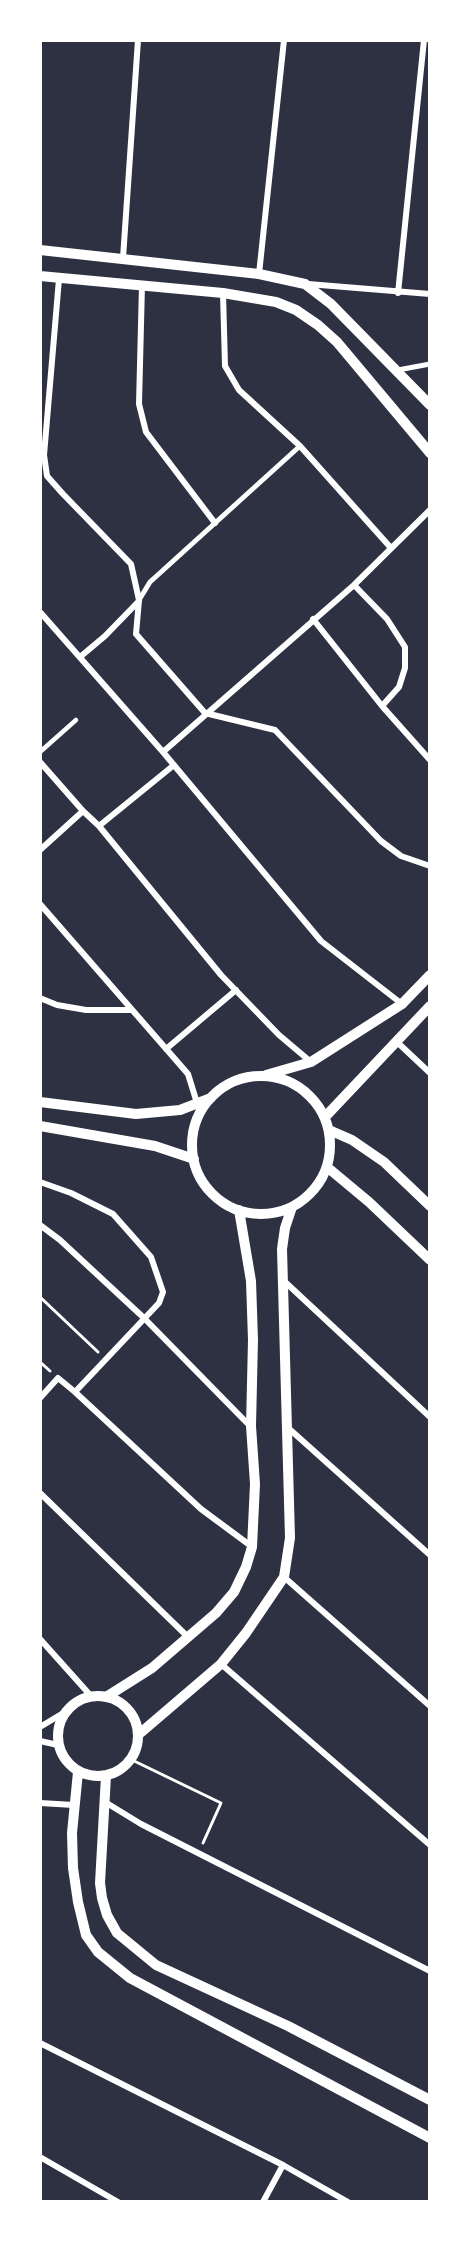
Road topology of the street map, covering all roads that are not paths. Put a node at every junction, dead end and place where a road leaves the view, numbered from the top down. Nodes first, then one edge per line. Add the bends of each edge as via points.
1 (138, 40) edge
2 (285, 40) edge
3 (424, 40) edge
4 (40, 250) edge
5 (123, 258) junction
6 (259, 274) junction
7 (40, 276) edge
8 (58, 279) junction
9 (305, 284) junction
10 (142, 285) junction
11 (223, 293) junction
12 (398, 293) junction
13 (429, 294) edge
14 (429, 364) edge
15 (396, 370) junction
16 (429, 405) edge
17 (300, 446) junction
18 (429, 453) edge
19 (429, 510) edge
20 (215, 523) junction
21 (391, 548) junction
22 (354, 585) junction
23 (139, 600) junction
24 (40, 612) edge
25 (313, 620) junction
26 (80, 657) junction
27 (382, 706) junction
28 (205, 713) junction
29 (76, 720) dead end
30 (40, 752) edge
31 (163, 752) junction
32 (429, 760) edge
33 (40, 762) edge
34 (174, 765) junction
35 (83, 811) junction
36 (99, 826) junction
37 (40, 850) edge
38 (429, 866) edge
39 (40, 904) edge
40 (429, 975) edge
41 (236, 990) junction
42 (40, 998) edge
43 (402, 1004) junction
44 (429, 1006) edge
45 (131, 1011) junction
46 (397, 1042) junction
47 (166, 1049) junction
48 (311, 1062) junction
49 (429, 1073) edge
50 (265, 1076) junction
51 (211, 1098) junction
52 (40, 1102) edge
53 (197, 1102) junction
54 (325, 1117) junction
55 (40, 1126) edge
56 (329, 1130) junction
57 (194, 1159) junction
58 (327, 1167) junction
59 (40, 1182) edge
60 (429, 1206) edge
61 (292, 1207) junction
62 (238, 1210) junction
63 (40, 1225) edge
64 (429, 1260) edge
65 (283, 1279) junction
66 (144, 1318) junction
67 (75, 1392) junction
68 (40, 1398) edge
69 (429, 1417) edge
70 (286, 1425) junction
71 (251, 1426) junction
72 (40, 1493) edge
73 (252, 1546) junction
74 (429, 1555) edge
75 (284, 1576) junction
76 (188, 1637) junction
77 (40, 1639) edge
78 (221, 1664) junction
79 (91, 1696) junction
80 (106, 1697) junction
81 (429, 1706) edge
82 (65, 1712) junction
83 (40, 1727) edge
84 (138, 1735) junction
85 (40, 1741) edge
86 (58, 1745) junction
87 (78, 1772) junction
88 (106, 1776) junction
89 (105, 1802) junction
90 (40, 1803) edge
91 (74, 1804) junction
92 (429, 1845) edge
93 (429, 1971) edge
94 (40, 2043) edge
95 (429, 2100) edge
96 (429, 2138) edge
97 (40, 2157) edge
98 (283, 2165) junction
99 (118, 2202) edge
100 (263, 2202) edge
101 (348, 2202) edge

1 - 5 street
2 - 6 street
3 - 12 street
4 - 5 street
5 - 6 street
6 - 9 street
7 - 8 street
8 - 10 street
8 - 23 street via 44,454 47,476 131,564
9 - 12 street
9 - 15 street via 331,304
10 - 11 street
10 - 20 street via 139,404 146,432
11 - 17 street via 225,366 239,390
11 - 18 street via 276,302 318,325 337,342
12 - 13 street
14 - 15 street
15 - 16 street
17 - 20 street
17 - 21 street
19 - 21 street
20 - 23 street via 150,582
21 - 22 street
22 - 25 street
22 - 27 street via 387,620 405,647 405,668 399,687
23 - 26 street
23 - 28 street via 136,634
24 - 26 street
25 - 27 street
25 - 28 street
26 - 31 street
27 - 32 street
28 - 31 street
28 - 38 street via 275,730 381,841 401,856
29 - 30 lane
31 - 34 street
33 - 35 street
34 - 36 street
34 - 43 street via 321,941
35 - 36 street
35 - 37 street
36 - 41 street
39 - 45 street
40 - 43 street
41 - 47 street
41 - 48 street
42 - 45 street via 86,1010
43 - 48 street
44 - 46 street
45 - 47 street
46 - 49 street
46 - 54 street
47 - 53 street via 188,1074
48 - 50 street
50 - 51 street via 236,1081
50 - 54 street via 290,1081 311,1096
51 - 53 street
51 - 57 street via 199,1116 193,1137
52 - 53 street via 136,1114 180,1110
54 - 56 street
55 - 57 street via 155,1146
56 - 58 street
56 - 60 street via 384,1162
57 - 62 street via 209,1190
58 - 61 street via 307,1197
58 - 64 street
59 - 66 street via 113,1214 151,1257 163,1292 159,1303
61 - 62 street via 265,1213
61 - 65 street via 282,1249
62 - 71 street via 251,1281
63 - 66 street
65 - 69 street
65 - 70 street
66 - 67 street
66 - 71 street
67 - 68 street via 58,1378
67 - 73 street via 201,1509
70 - 74 street
70 - 75 street via 290,1538
71 - 73 street via 255,1484
72 - 76 street
73 - 76 street via 234,1592
75 - 78 street
75 - 81 street
76 - 80 street via 152,1668
77 - 79 street
78 - 84 street
78 - 92 street
79 - 80 street
79 - 82 street
80 - 84 street via 129,1710
82 - 83 street
82 - 86 street via 58,1728
84 - 88 street via 134,1754 122,1768
85 - 86 street
86 - 87 street via 65,1761
87 - 88 street
87 - 91 street
88 - 89 street
89 - 93 street
89 - 95 street via 100,1883 106,1915 117,1933 156,1965 288,2026
90 - 91 street
91 - 96 street via 73,1868 78,1902 86,1935 107,1961 130,1978
94 - 98 street
97 - 99 street
98 - 100 street
98 - 101 street

